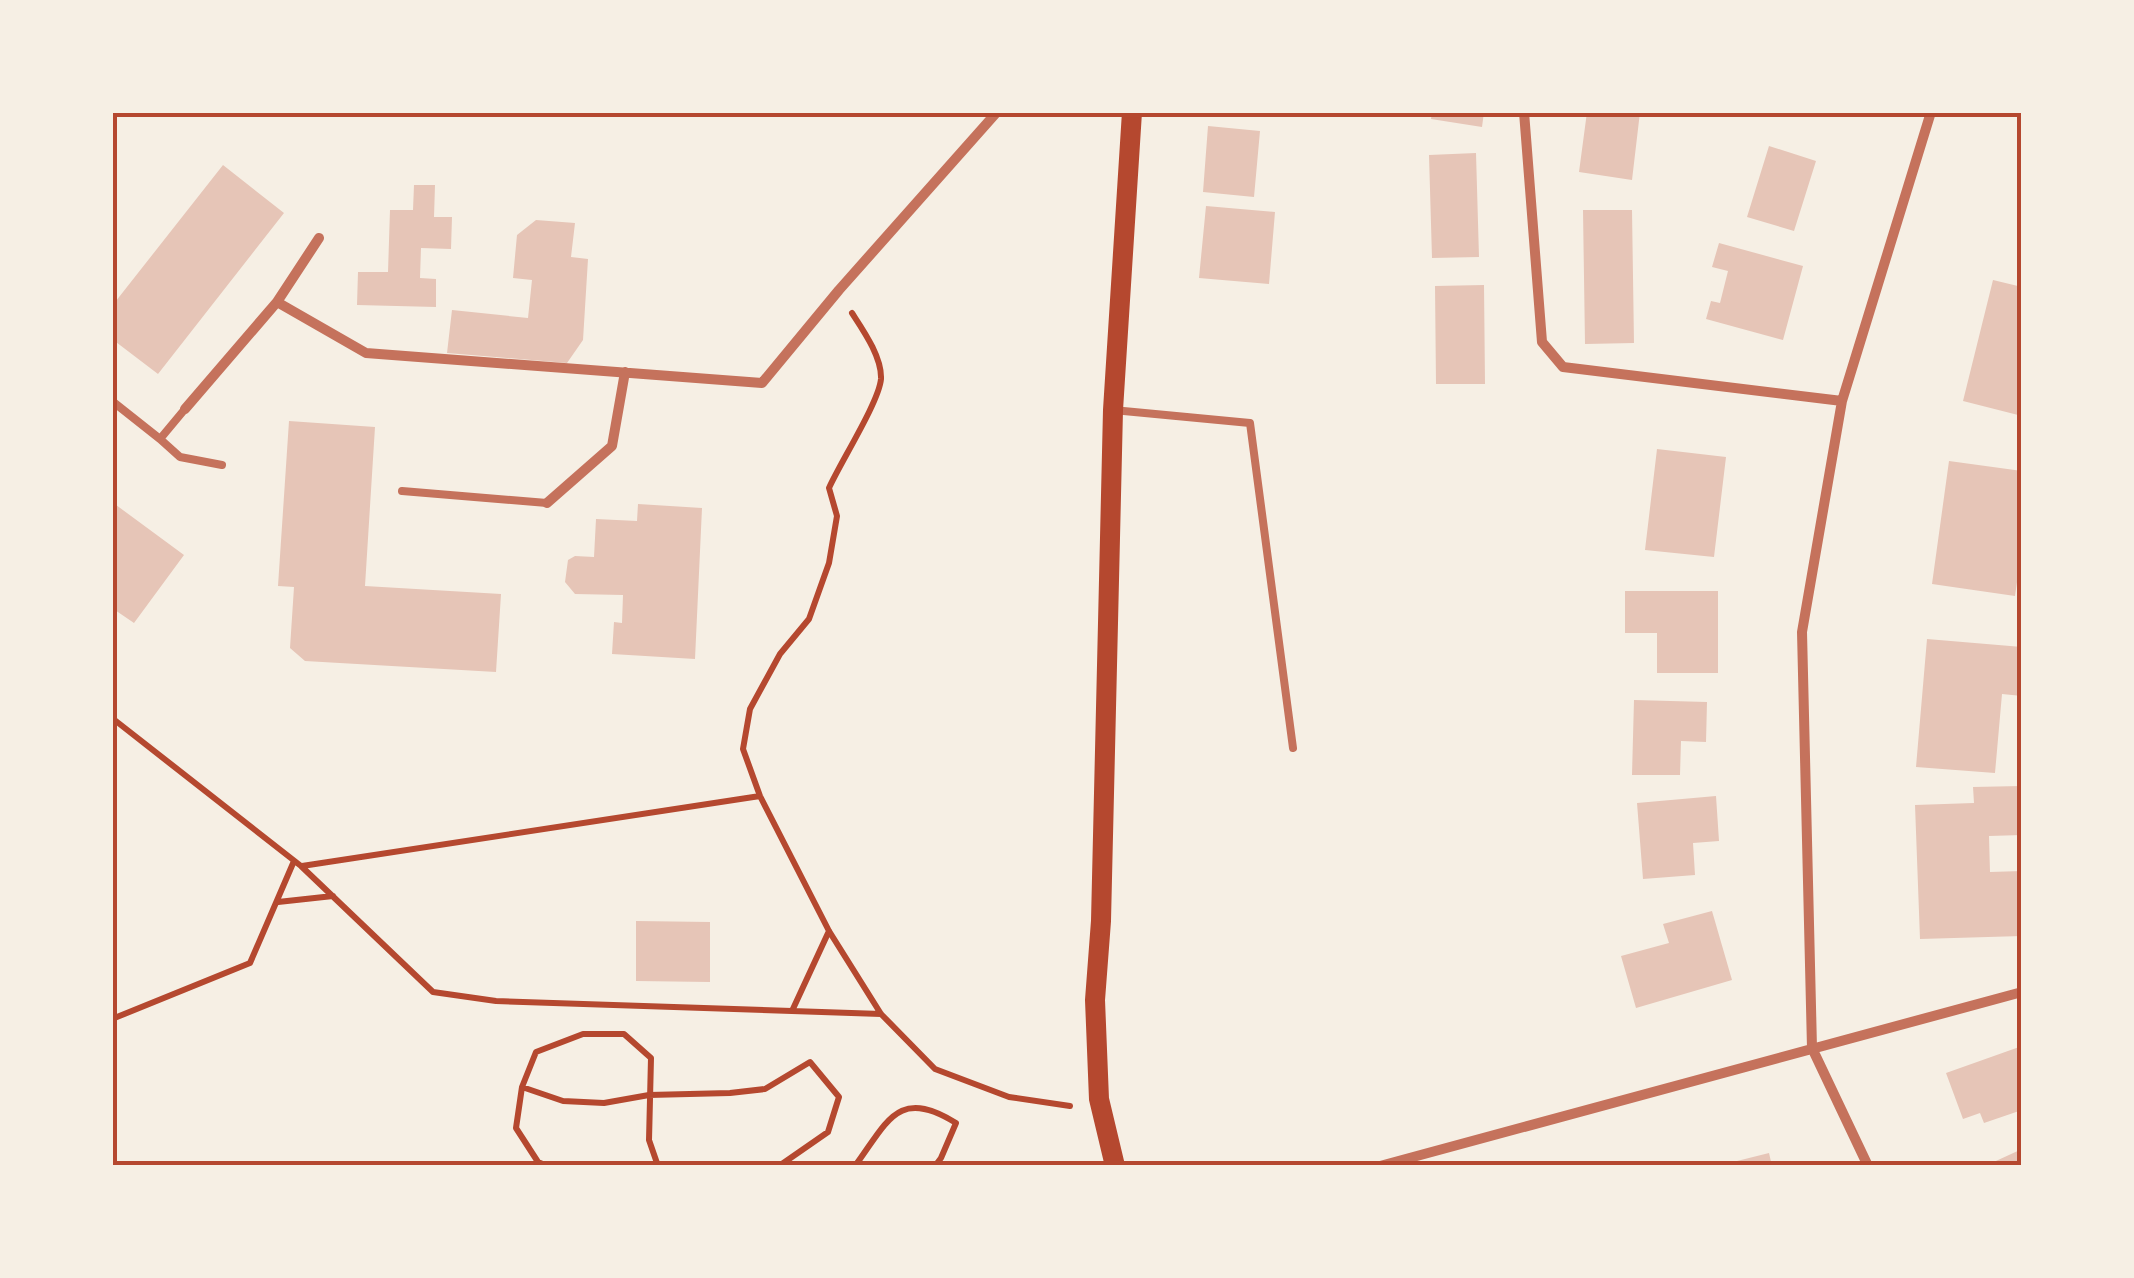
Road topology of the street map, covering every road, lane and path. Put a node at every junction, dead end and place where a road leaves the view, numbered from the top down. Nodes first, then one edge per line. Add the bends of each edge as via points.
1 (998, 112) edge
2 (1132, 112) edge
3 (1524, 112) edge
4 (1932, 112) edge
5 (319, 238) dead end
6 (839, 290) junction
7 (277, 302) junction
8 (625, 372) junction
9 (1842, 400) junction
10 (112, 401) edge
11 (185, 409) joint
12 (1114, 410) junction
13 (160, 439) junction
14 (222, 464) dead end
15 (402, 491) dead end
16 (548, 503) joint
17 (112, 718) edge
18 (1293, 748) dead end
19 (760, 796) junction
20 (297, 863) junction
21 (333, 896) junction
22 (277, 902) junction
23 (829, 932) junction
24 (2022, 992) edge
25 (792, 1011) junction
26 (881, 1014) junction
27 (112, 1018) edge
28 (1812, 1048) junction
29 (522, 1087) junction
30 (650, 1095) junction
31 (1099, 1100) junction
32 (547, 1166) edge
33 (658, 1166) edge
34 (779, 1166) edge
35 (855, 1166) edge
36 (934, 1166) edge
37 (1115, 1166) edge
38 (1380, 1166) edge
39 (1868, 1166) edge

1 - 6 street
2 - 12 main road
3 - 9 street via 1542,342 1563,366
4 - 9 street
5 - 7 street
6 - 8 street via 762,383
6 - 19 path via 871,344 881,378 829,488 837,516 809,619 780,654 750,709 743,749
7 - 8 street via 366,353
7 - 11 street
8 - 16 street via 612,446
9 - 28 street via 1802,632
10 - 13 lane
11 - 13 lane
12 - 18 lane via 1250,423
12 - 31 main road via 1095,1000
13 - 14 lane via 180,458
15 - 16 lane
17 - 20 path
19 - 20 path
19 - 23 path
20 - 21 path
20 - 22 path
21 - 22 path
21 - 25 path via 434,992 496,1002
22 - 27 path via 250,964
23 - 25 path
23 - 26 path
24 - 28 street
25 - 26 path
26 - 31 path via 935,1070 1009,1098 1065,1107
28 - 38 street
28 - 39 street
29 - 30 path via 563,1101
29 - 30 path via 536,1052 583,1034 624,1034 651,1058
29 - 32 path via 516,1128
30 - 33 path via 650,1140
30 - 34 path via 765,1089 810,1062 840,1097 828,1132
31 - 37 main road
35 - 36 path via 891,1118 910,1106 930,1107 956,1123

